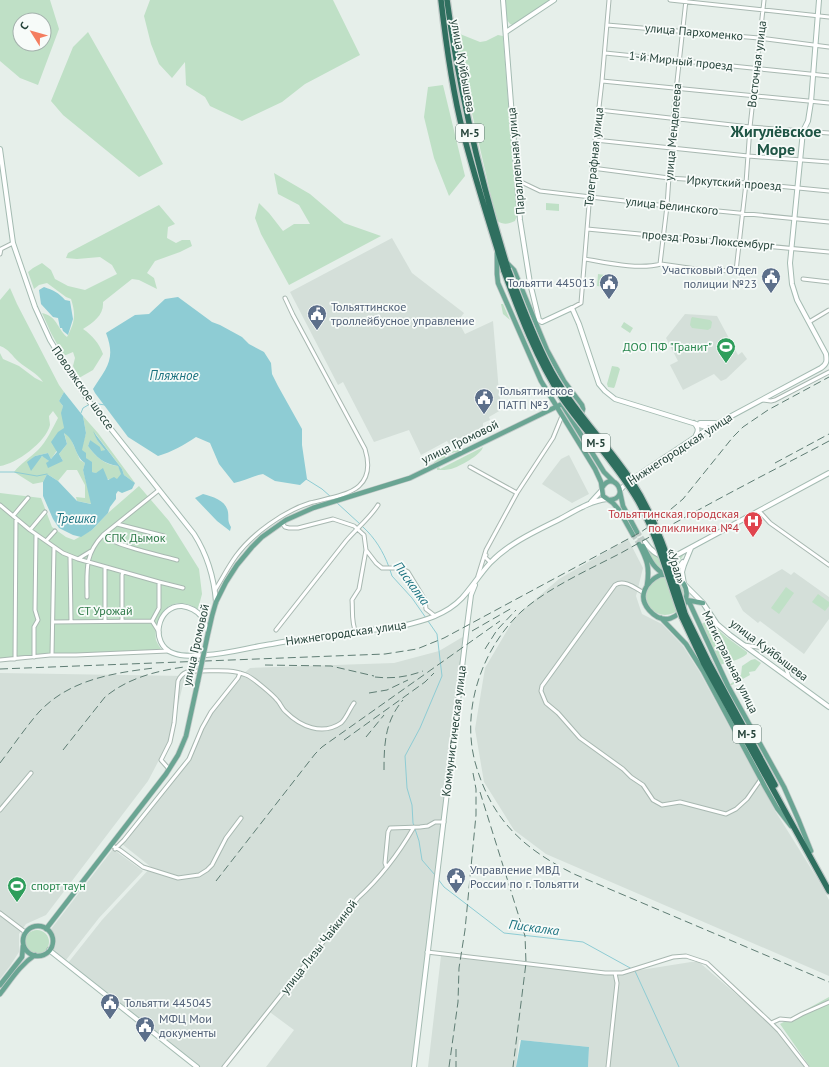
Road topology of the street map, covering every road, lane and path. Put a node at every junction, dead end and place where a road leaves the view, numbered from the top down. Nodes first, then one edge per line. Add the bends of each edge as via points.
1 (441, 0) edge
2 (447, 0) edge
3 (503, 0) edge
4 (554, 0) edge
5 (609, 0) edge
6 (670, 0) edge
7 (764, 0) edge
8 (819, 0) edge
9 (686, 1) edge
10 (763, 10) junction
11 (818, 16) junction
12 (829, 17) edge
13 (607, 25) junction
14 (506, 32) junction
15 (682, 32) junction
16 (759, 38) junction
17 (815, 45) junction
18 (829, 47) edge
19 (605, 53) junction
20 (680, 61) junction
21 (756, 68) junction
22 (813, 74) junction
23 (829, 76) edge
24 (602, 81) junction
25 (677, 89) junction
26 (753, 96) junction
27 (811, 102) junction
28 (829, 103) edge
29 (600, 110) junction
30 (674, 118) junction
31 (750, 126) junction
32 (803, 131) junction
33 (829, 133) edge
34 (595, 140) junction
35 (671, 148) junction
36 (0, 149) edge
37 (748, 156) junction
38 (801, 159) junction
39 (829, 162) edge
40 (592, 168) junction
41 (669, 178) junction
42 (517, 180) junction
43 (746, 183) junction
44 (798, 188) junction
45 (829, 192) edge
46 (589, 197) junction
47 (667, 206) junction
48 (743, 213) junction
49 (795, 218) junction
50 (829, 222) edge
51 (587, 229) junction
52 (663, 236) junction
53 (14, 243) junction
54 (740, 243) junction
55 (497, 247) junction
56 (792, 248) junction
57 (0, 250) edge
58 (829, 252) edge
59 (0, 254) edge
60 (585, 259) junction
61 (506, 262) junction
62 (660, 264) junction
63 (506, 270) junction
64 (803, 279) dead end
65 (829, 282) edge
66 (285, 298) dead end
67 (572, 308) junction
68 (829, 310) edge
69 (809, 322) junction
70 (829, 372) edge
71 (761, 400) junction
72 (556, 407) junction
73 (562, 416) junction
74 (694, 422) junction
75 (719, 422) junction
76 (708, 428) junction
77 (578, 430) junction
78 (696, 435) junction
79 (470, 467) dead end
80 (829, 473) edge
81 (639, 474) junction
82 (615, 483) junction
83 (602, 489) junction
84 (159, 490) junction
85 (620, 491) junction
86 (516, 493) junction
87 (28, 498) dead end
88 (608, 499) junction
89 (0, 505) edge
90 (378, 505) dead end
91 (587, 505) junction
92 (759, 511) junction
93 (45, 512) dead end
94 (14, 517) junction
95 (282, 523) junction
96 (117, 524) junction
97 (356, 528) junction
98 (30, 530) junction
99 (55, 531) dead end
100 (103, 534) junction
101 (36, 535) junction
102 (164, 536) dead end
103 (46, 541) junction
104 (642, 544) junction
105 (54, 547) junction
106 (691, 548) junction
107 (366, 550) junction
108 (486, 550) junction
109 (91, 551) junction
110 (70, 556) junction
111 (78, 559) junction
112 (177, 560) dead end
113 (87, 562) junction
114 (490, 562) junction
115 (829, 565) edge
116 (104, 566) junction
117 (123, 572) junction
118 (667, 575) junction
119 (476, 581) junction
120 (159, 582) junction
121 (647, 584) junction
122 (684, 584) junction
123 (183, 588) dead end
124 (215, 590) junction
125 (644, 593) junction
126 (88, 597) dead end
127 (686, 600) junction
128 (216, 602) junction
129 (703, 603) junction
130 (692, 610) junction
131 (435, 616) junction
132 (661, 618) junction
133 (105, 621) junction
134 (122, 621) junction
135 (152, 621) junction
136 (53, 622) junction
137 (72, 622) junction
138 (276, 630) dead end
139 (159, 632) junction
140 (356, 632) junction
141 (208, 636) junction
142 (743, 645) junction
143 (168, 650) junction
144 (52, 655) junction
145 (34, 656) junction
146 (15, 659) junction
147 (0, 660) edge
148 (240, 673) junction
149 (790, 679) junction
150 (354, 702) dead end
151 (828, 706) edge
152 (169, 769) junction
153 (31, 773) dead end
154 (761, 779) junction
155 (782, 803) junction
156 (0, 810) edge
157 (241, 818) dead end
158 (444, 822) junction
159 (414, 827) junction
160 (796, 832) junction
161 (111, 845) junction
162 (115, 849) junction
163 (811, 851) junction
164 (386, 867) junction
165 (829, 884) edge
166 (829, 891) edge
167 (0, 913) edge
168 (46, 929) junction
169 (25, 932) junction
170 (23, 944) junction
171 (49, 950) junction
172 (427, 952) junction
173 (35, 955) junction
174 (615, 973) junction
175 (0, 985) edge
176 (0, 994) edge
177 (829, 1002) edge
178 (771, 1022) junction
179 (197, 1067) edge
180 (224, 1067) edge
181 (414, 1067) edge
182 (608, 1067) edge
183 (807, 1067) edge

1 - 55 highway, улица Куйбышева / М-5 via 452,80 463,132
2 - 61 highway, улица Куйбышева / М-5 via 460,86 470,131
3 - 14 main road, Параллельная улица
4 - 14 main road
5 - 13 street, Телеграфная улица
6 - 9 street
7 - 10 street, Восточная улица
8 - 11 main road
9 - 10 street
9 - 15 street, улица Менделеева
10 - 11 street
10 - 16 street, Восточная улица
11 - 12 street
11 - 17 main road
13 - 15 street, улица Пархоменко
13 - 19 street, Телеграфная улица
14 - 42 main road, Параллельная улица
15 - 16 street, улица Пархоменко
15 - 20 street, улица Менделеева
16 - 17 street, улица Пархоменко
16 - 21 street, Восточная улица
17 - 18 street, улица Пархоменко
17 - 22 main road
19 - 20 street, 1-й Мирный проезд
19 - 24 street, Телеграфная улица
20 - 21 street, 1-й Мирный проезд
20 - 25 street, улица Менделеева
21 - 22 street, 1-й Мирный проезд
21 - 26 street, Восточная улица
22 - 23 street, 1-й Мирный проезд
22 - 27 main road
24 - 25 street
24 - 29 street, Телеграфная улица
25 - 26 street
25 - 30 street, улица Менделеева
26 - 27 street
26 - 31 street, Восточная улица
27 - 28 street
27 - 32 main road via 808,121
29 - 30 street
29 - 34 street, Телеграфная улица
30 - 31 street
30 - 35 street, улица Менделеева
31 - 32 street
31 - 37 street, Восточная улица
32 - 33 street
32 - 38 main road
34 - 35 street
34 - 40 street, Телеграфная улица
35 - 37 street
35 - 41 street, улица Менделеева
36 - 53 main road, Поволжское шоссе
37 - 38 street
37 - 43 street, Восточная улица
38 - 39 street
38 - 44 main road
40 - 41 street, Иркутский проезд
40 - 46 street, Телеграфная улица
41 - 43 street, Иркутский проезд
41 - 47 street, улица Менделеева
42 - 46 street, улица Белинского via 540,191
42 - 67 main road, Параллельная улица via 524,248 539,320 542,322
43 - 44 street, Иркутский проезд
43 - 48 street, Восточная улица
44 - 45 street, Иркутский проезд
44 - 49 main road
46 - 47 street, улица Белинского
46 - 51 street, Телеграфная улица
47 - 48 street, улица Белинского
47 - 52 street, улица Менделеева
48 - 49 street, улица Белинского
48 - 54 street, Восточная улица
49 - 50 street, улица Белинского
49 - 56 main road
51 - 52 street, проезд Розы Люксембург
51 - 60 street, Телеграфная улица
52 - 54 street, проезд Розы Люксембург
52 - 62 street, улица Менделеева
53 - 57 street
53 - 84 main road, Поволжское шоссе via 35,307 50,340 88,400
54 - 56 street, проезд Розы Люксембург
54 - 62 street, Восточная улица via 736,271 703,270
55 - 63 highway, «Урал» / М-5
55 - 72 main road, улица Куйбышева via 497,274 501,291 541,381
56 - 58 street, проезд Розы Люксембург
56 - 69 main road via 792,284
57 - 59 street
60 - 62 street via 625,265
60 - 67 street, Телеграфная улица via 581,303
61 - 63 highway, М-5
61 - 77 main road, улица Куйбышева via 514,270 547,350 582,405
63 - 155 highway, «Урал» / М-5, bridge via 535,348 548,375 621,475 644,513 660,550 682,617
64 - 65 street
66 - 124 street via 365,450 369,466 363,481 354,489 284,514 259,533 236,555
67 - 74 main road, Нижнегородская улица via 595,374 605,391 615,399
68 - 69 street
69 - 71 main road via 826,354 826,364
70 - 71 street, Нижнегородская улица via 774,400
71 - 75 main road, Нижнегородская улица
72 - 73 main road, улица Куйбышева
72 - 77 main road, улица Громовой via 562,404
72 - 95 main road, улица Громовой via 410,478 312,508
73 - 83 main road, улица Куйбышева via 595,469
73 - 86 street, Коммунистическая улица via 553,438
74 - 75 main road
74 - 76 main road
74 - 78 main road via 698,427
75 - 76 main road, Нижнегородская улица
76 - 78 main road, Нижнегородская улица
77 - 82 main road via 604,472
78 - 81 main road, Нижнегородская улица
79 - 86 street
80 - 92 main road
81 - 82 main road
81 - 85 main road, Нижнегородская улица
82 - 83 main road via 607,483
82 - 85 main road
83 - 88 main road via 603,496
83 - 91 main road, Нижнегородская улица
84 - 96 street
84 - 124 main road, Поволжское шоссе via 203,548 210,564
85 - 88 main road via 616,498
85 - 88 main road via 623,506 636,533
86 - 108 street, Коммунистическая улица
87 - 94 street
88 - 91 main road, Нижнегородская улица
89 - 94 street
90 - 97 street via 369,518
91 - 114 main road, Нижнегородская улица via 530,534 505,549
92 - 106 main road
92 - 115 street via 770,523
93 - 98 street
94 - 98 street
94 - 146 street
95 - 97 street via 285,527 298,528 333,519
95 - 128 main road, улица Громовой via 252,547 237,565
96 - 100 street
96 - 102 street
97 - 107 street via 364,536
97 - 138 street
98 - 101 street
99 - 103 street
100 - 109 street
100 - 112 street via 108,540
101 - 103 street
101 - 145 street via 35,610 38,620 34,627
103 - 105 street
104 - 106 main road via 658,556 665,557 677,555
104 - 118 main road via 656,568
104 - 121 main road via 648,565
105 - 110 street
105 - 136 street
106 - 118 main road via 680,566
106 - 122 main road via 682,572
107 - 131 street via 382,568 401,568 408,572 425,600 426,609
107 - 140 street via 359,589 352,600 353,626
108 - 114 street via 485,557
108 - 119 street, Коммунистическая улица
109 - 111 street
109 - 113 street
110 - 111 street
110 - 137 street
111 - 113 street
113 - 116 street
113 - 126 street
114 - 119 main road, Нижнегородская улица
116 - 117 street
116 - 133 street
117 - 120 street
117 - 134 street
118 - 121 main road via 660,575
118 - 122 main road
119 - 131 main road, Нижнегородская улица via 453,606
119 - 158 main road, Коммунистическая улица via 471,595
120 - 123 street
120 - 135 street via 158,608
121 - 125 main road
122 - 127 main road
122 - 129 main road, улица Куйбышева
124 - 128 main road, Поволжское шоссе
125 - 132 main road via 647,607 652,614
125 - 154 street via 624,583 615,585 542,686 541,691 546,703 580,738 623,769 643,786 653,800 662,805 680,802 726,814 747,800
127 - 129 main road
127 - 130 main road, Магистральная улица
127 - 132 main road via 681,611 674,616
128 - 141 main road, улица Громовой
129 - 130 main road via 696,604
129 - 142 main road, улица Куйбышева via 717,624
130 - 163 main road, Магистральная улица via 728,686 784,787
131 - 140 main road, Нижнегородская улица via 402,626
132 - 154 main road via 686,644 703,670
133 - 134 street
133 - 137 street
134 - 135 street
135 - 139 street
136 - 137 street
136 - 144 street
139 - 141 main road via 163,615 168,610 181,606 189,607 201,616
139 - 143 main road via 160,642
140 - 143 main road, Нижнегородская улица via 214,654 189,656
141 - 152 main road, улица Громовой, bridge via 186,736
142 - 149 main road, улица Куйбышева
142 - 149 street via 764,648 784,663
143 - 144 street
144 - 145 street
145 - 146 street
146 - 147 street
148 - 150 street via 247,675 278,700 285,712 308,728 328,728 342,723
148 - 152 street via 186,671 180,676 170,742 161,760
148 - 162 street via 211,712 189,759
149 - 151 main road, улица Куйбышева
152 - 161 main road, улица Громовой
153 - 156 street
154 - 160 main road via 777,808
155 - 160 highway, «Урал» / М-5
155 - 163 highway, «Урал» / М-5
157 - 162 street via 226,838 212,865 199,875 178,878 143,867
158 - 159 street
158 - 172 main road, Коммунистическая улица
159 - 164 street, улица Лизы Чайкиной
159 - 164 street via 390,828
160 - 166 highway, М-5
161 - 162 street
161 - 168 main road, улица Громовой
163 - 165 highway, Магистральная улица / М-5
164 - 180 street, улица Лизы Чайкиной via 358,898
167 - 169 street
168 - 169 main road via 36,927
168 - 171 main road via 51,936 52,944
169 - 170 main road
170 - 173 main road via 26,950
170 - 175 main road via 22,957
171 - 173 main road via 45,954
171 - 179 main road
172 - 174 street
172 - 181 main road, Коммунистическая улица
173 - 176 main road via 27,960
174 - 178 street via 673,957 686,956 696,959 707,963
174 - 182 street via 617,983
177 - 178 street via 791,1020 780,1019
178 - 183 street

